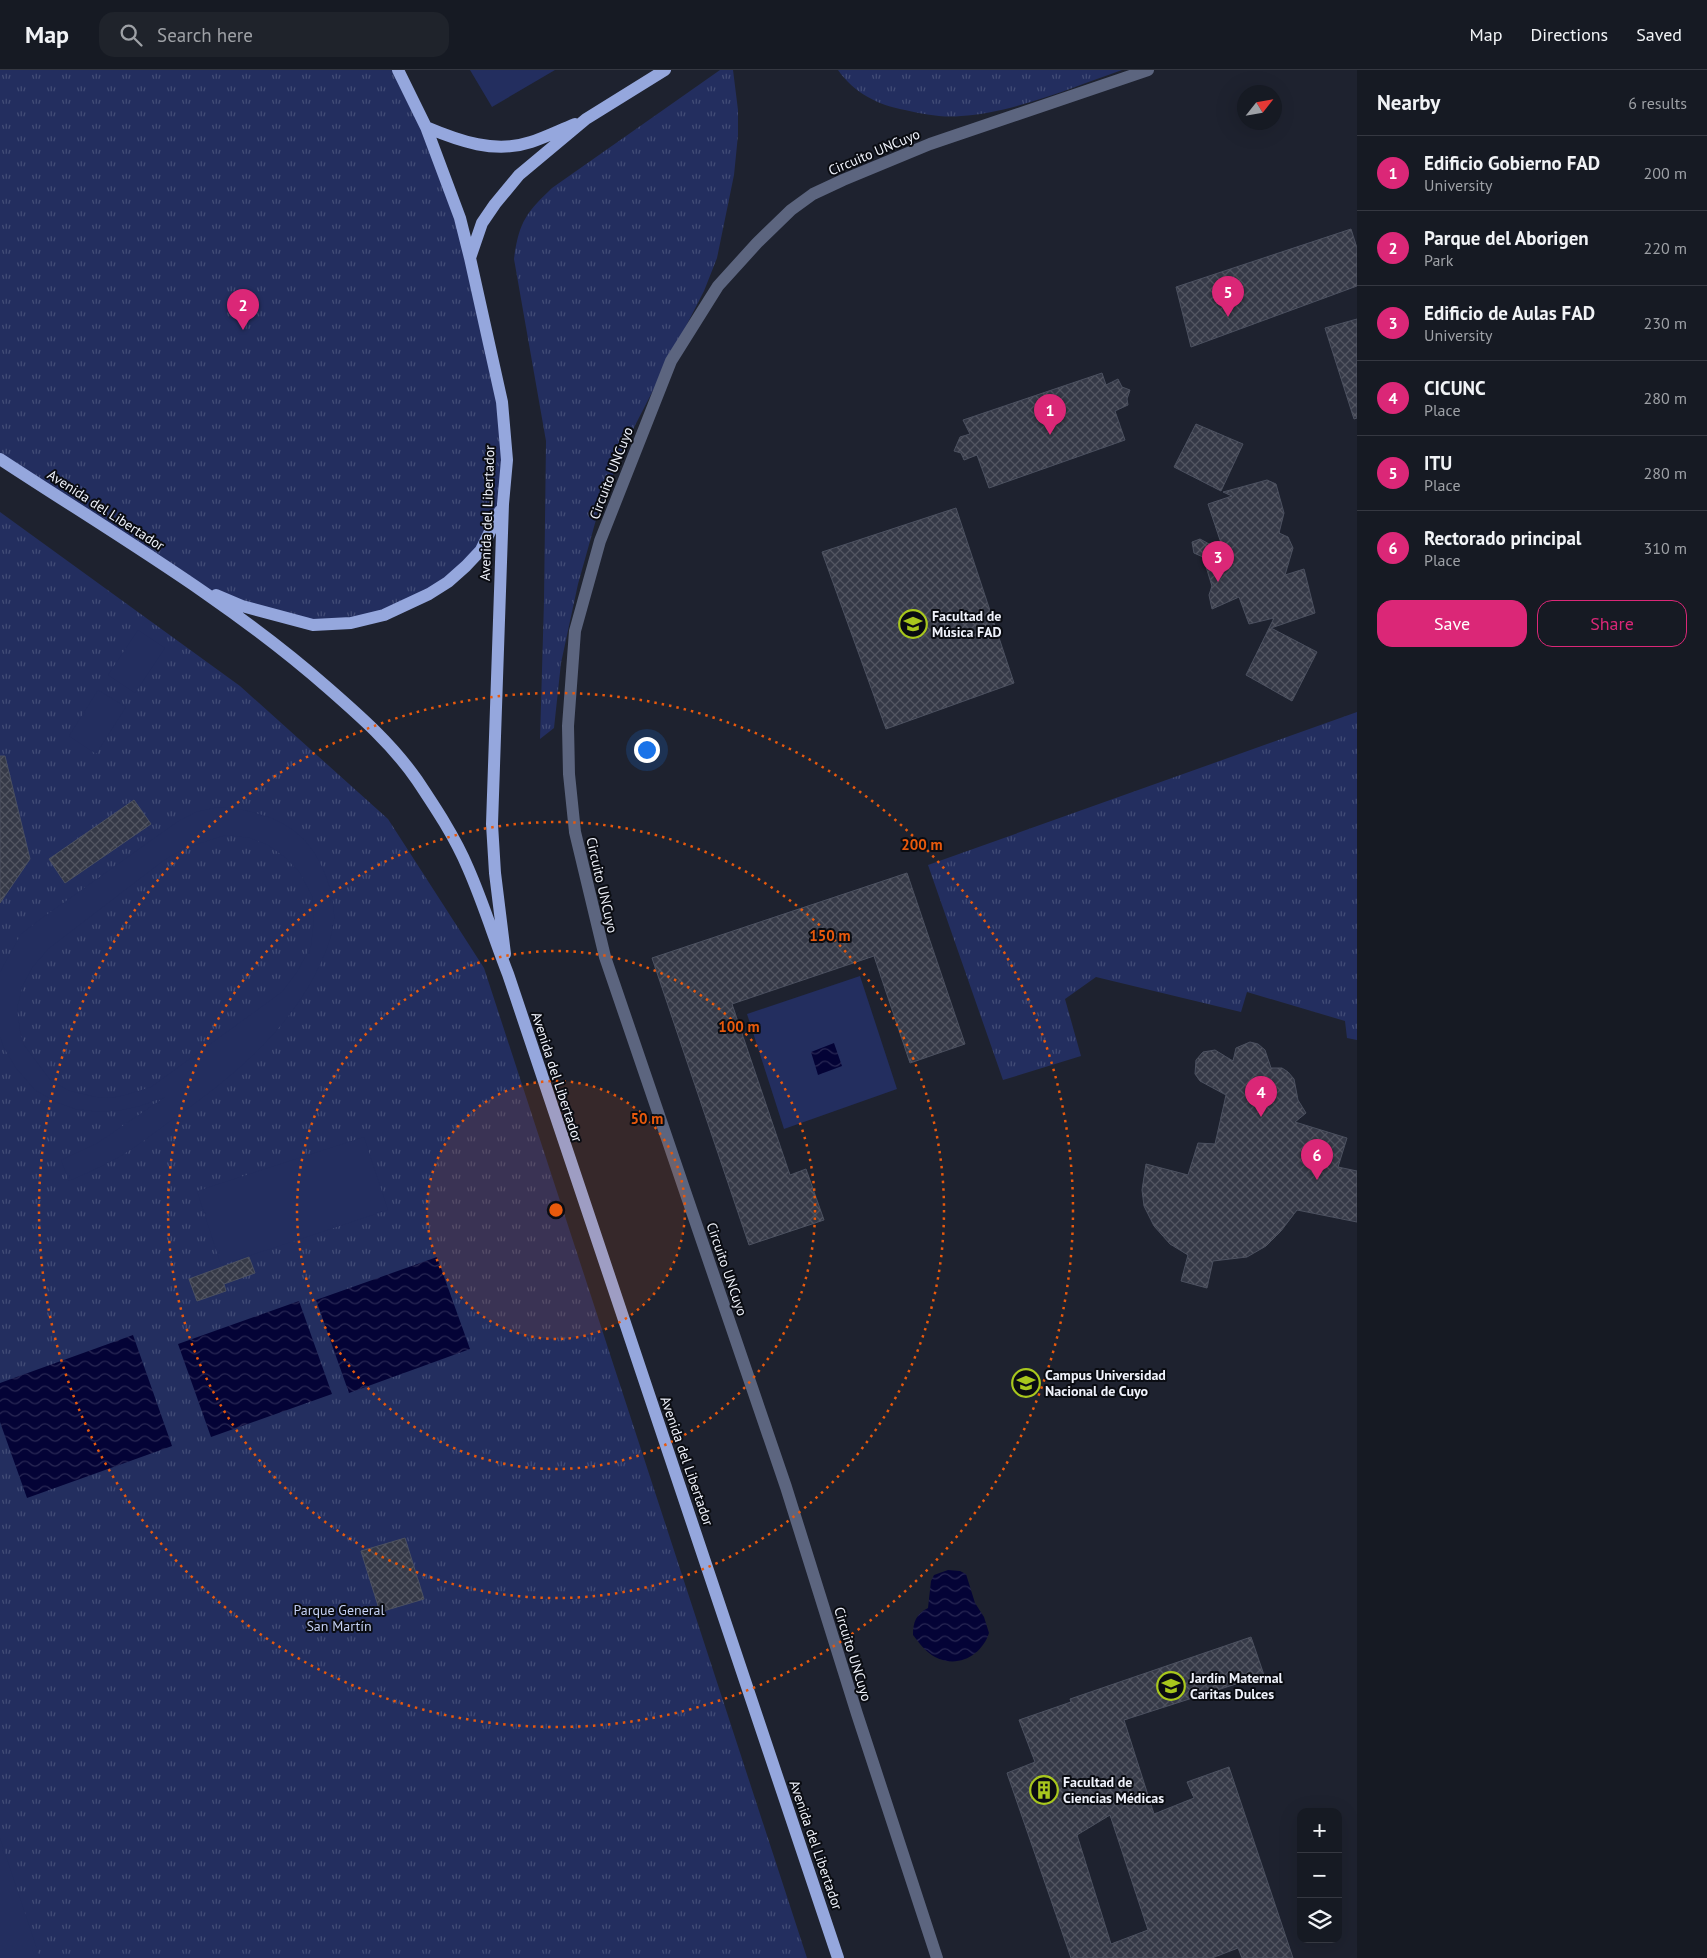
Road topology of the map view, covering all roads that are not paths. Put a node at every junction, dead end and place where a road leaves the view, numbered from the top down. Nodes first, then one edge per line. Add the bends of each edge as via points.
1 (398, 70) edge
2 (665, 70) edge
3 (1148, 70) edge
4 (586, 119) junction
5 (426, 127) junction
6 (470, 258) junction
7 (0, 459) edge
8 (503, 504) junction
9 (199, 589) junction
10 (508, 974) junction
11 (838, 1958) edge
12 (937, 1958) edge

1 - 5 main road, Avenida del Libertador
2 - 4 main road
3 - 12 street, Circuito UNCuyo via 930,144 843,180 813,194 791,210 757,243 718,286 671,361 600,541 575,631 568,726 569,774 575,832 594,917 786,1487 856,1714
4 - 5 main road via 530,142 504,146 472,144
4 - 6 main road via 519,175 494,204 482,223
5 - 6 main road, Avenida del Libertador via 460,218
6 - 8 main road, Avenida del Libertador via 502,402 507,460
7 - 9 main road, Avenida del Libertador
8 - 9 main road via 481,550 466,566 428,594 384,615 351,624 313,625 242,606
8 - 10 main road, Avenida del Libertador via 492,824
9 - 10 main road, Avenida del Libertador via 291,655 364,719 416,779 468,867
10 - 11 main road, Avenida del Libertador

